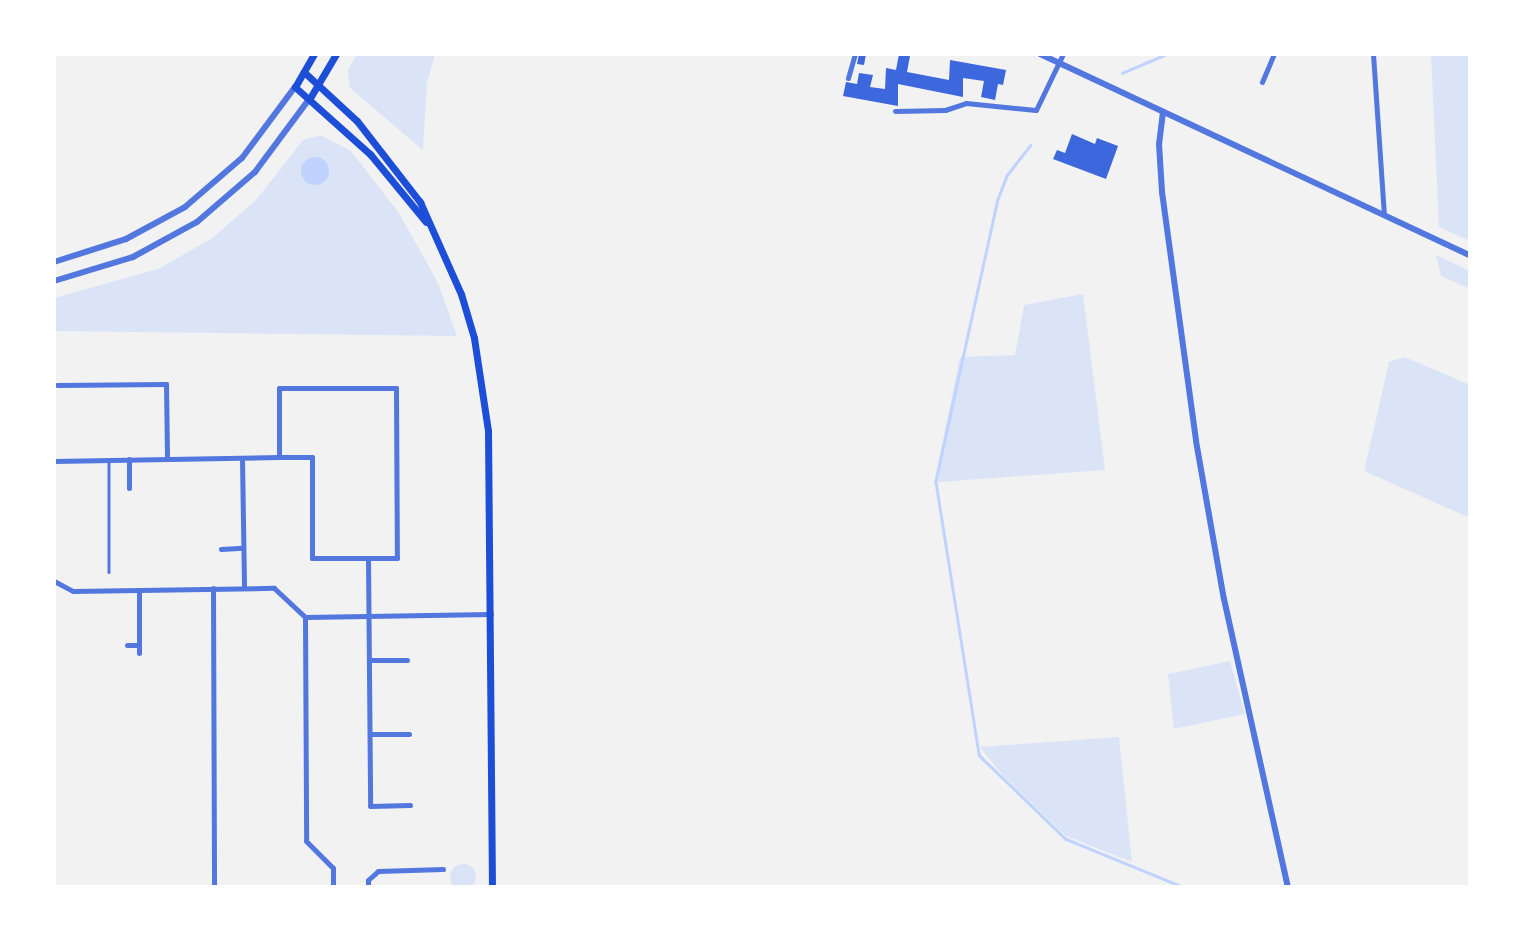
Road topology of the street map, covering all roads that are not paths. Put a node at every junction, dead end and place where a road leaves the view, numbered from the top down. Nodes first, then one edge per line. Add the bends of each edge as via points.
1 (314, 54) edge
2 (336, 54) edge
3 (855, 54) edge
4 (1040, 54) edge
5 (1063, 54) edge
6 (1275, 54) edge
7 (1373, 54) edge
8 (1059, 63) junction
9 (304, 72) junction
10 (848, 78) dead end
11 (1262, 82) dead end
12 (319, 83) junction
13 (295, 87) junction
14 (310, 98) junction
15 (895, 111) dead end
16 (1163, 112) junction
17 (1384, 215) junction
18 (429, 226) junction
19 (1470, 255) edge
20 (54, 261) edge
21 (54, 281) edge
22 (57, 385) dead end
23 (279, 457) junction
24 (242, 458) junction
25 (109, 459) junction
26 (129, 459) junction
27 (167, 459) junction
28 (54, 461) edge
29 (130, 488) dead end
30 (243, 548) junction
31 (221, 549) dead end
32 (368, 558) junction
33 (109, 572) dead end
34 (54, 581) edge
35 (213, 588) junction
36 (244, 588) junction
37 (139, 590) junction
38 (493, 614) junction
39 (369, 615) junction
40 (304, 617) junction
41 (127, 645) dead end
42 (139, 645) junction
43 (139, 653) dead end
44 (369, 660) junction
45 (407, 660) dead end
46 (370, 734) junction
47 (409, 734) dead end
48 (410, 805) dead end
49 (443, 869) dead end
50 (214, 887) edge
51 (333, 887) edge
52 (368, 887) edge
53 (492, 887) edge
54 (1288, 887) edge

1 - 9 main road
2 - 12 main road
3 - 10 street
4 - 8 street
5 - 8 street
6 - 11 street
7 - 17 street
8 - 15 street via 1036,110 966,103 945,110
8 - 16 street
9 - 12 main road
9 - 13 main road
12 - 14 main road
12 - 18 main road via 392,161 420,202
13 - 14 main road
13 - 20 street via 242,158 185,207 125,239
14 - 18 main road via 370,154
14 - 21 street via 255,172 197,222 133,257
16 - 17 street
16 - 54 street via 1159,144 1162,192 1194,432 1227,611
17 - 19 street
18 - 38 main road via 461,294 484,384
22 - 27 street via 166,384
23 - 24 street
23 - 32 street via 312,457 312,558
23 - 32 street via 279,388 396,388 397,558
24 - 27 street
24 - 30 street
25 - 26 street
25 - 28 street
25 - 33 lane
26 - 27 street
26 - 29 street
30 - 31 street
30 - 36 street
32 - 39 street
34 - 37 street via 72,591
35 - 36 street
35 - 37 street
35 - 50 street
36 - 40 street via 279,589
37 - 42 street
38 - 39 street
38 - 53 main road
39 - 40 street
39 - 44 street
40 - 51 street via 306,841 333,869
41 - 42 street
42 - 43 street
44 - 45 street
44 - 46 street
46 - 47 street
46 - 48 street via 370,806
49 - 52 street via 379,871 368,880

